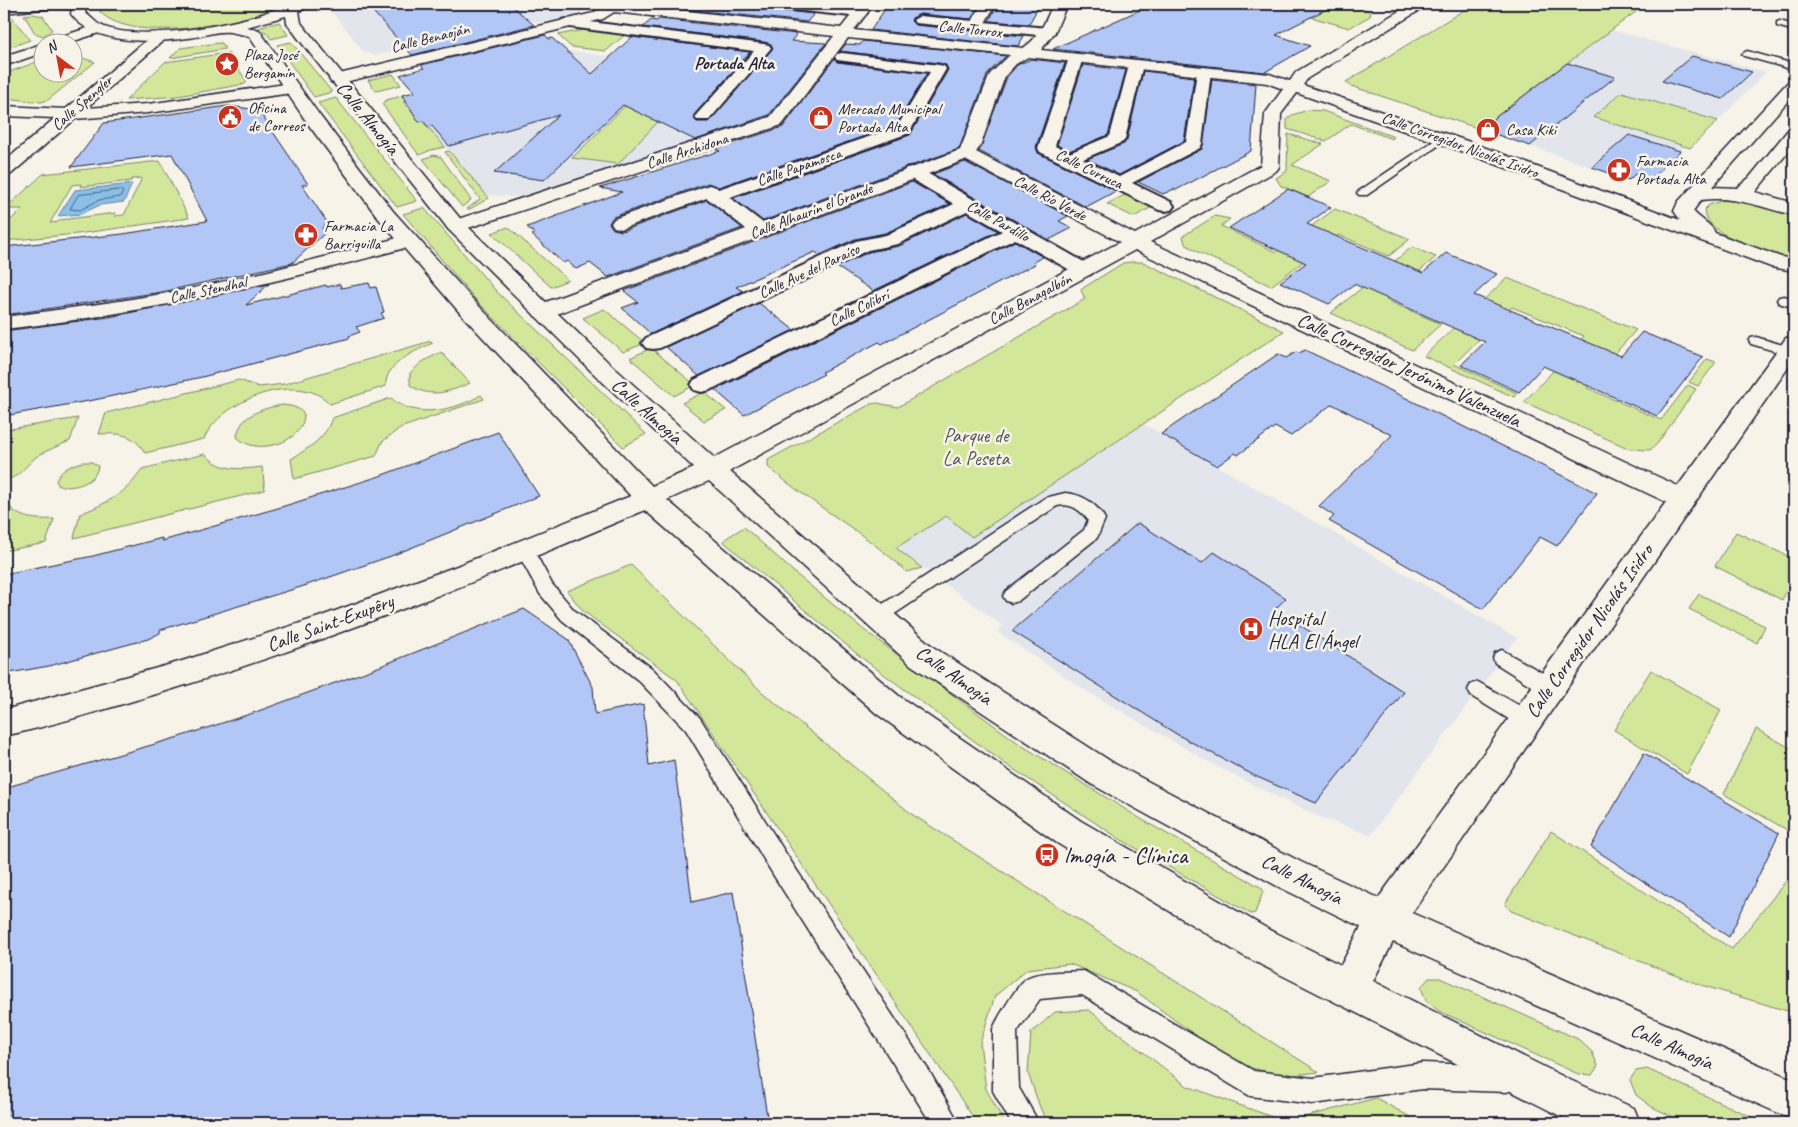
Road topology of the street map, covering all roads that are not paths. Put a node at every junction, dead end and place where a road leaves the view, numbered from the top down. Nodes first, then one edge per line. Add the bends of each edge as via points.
1 (79, 4) edge
2 (776, 4) edge
3 (929, 4) edge
4 (989, 4) edge
5 (1060, 4) edge
6 (798, 5) edge
7 (615, 6) edge
8 (298, 7) edge
9 (1391, 7) dead end
10 (662, 8) edge
11 (863, 8) edge
12 (1413, 8) edge
13 (4, 9) edge
14 (920, 20) junction
15 (567, 23) junction
16 (1780, 24) dead end
17 (976, 25) junction
18 (232, 28) junction
19 (1794, 28) edge
20 (97, 29) junction
21 (1048, 32) junction
22 (82, 34) edge
23 (845, 34) junction
24 (160, 36) junction
25 (907, 40) junction
26 (32, 51) edge
27 (1025, 53) junction
28 (1747, 54) dead end
29 (842, 57) dead end
30 (1076, 58) junction
31 (4, 61) edge
32 (1136, 65) junction
33 (1794, 66) edge
34 (1204, 72) junction
35 (337, 79) junction
36 (1292, 87) junction
37 (292, 88) junction
38 (1790, 95) edge
39 (4, 111) edge
40 (68, 114) junction
41 (703, 117) dead end
42 (1794, 134) edge
43 (1441, 139) junction
44 (966, 154) junction
45 (1069, 159) junction
46 (4, 171) edge
47 (912, 172) junction
48 (1118, 184) junction
49 (1363, 193) dead end
50 (1743, 193) junction
51 (716, 196) junction
52 (1690, 200) junction
53 (968, 204) junction
54 (1628, 205) junction
55 (1164, 206) dead end
56 (1794, 209) edge
57 (621, 223) dead end
58 (456, 226) junction
59 (760, 230) junction
60 (1016, 231) junction
61 (1720, 240) junction
62 (409, 241) junction
63 (1135, 242) junction
64 (1786, 264) edge
65 (1084, 270) junction
66 (1794, 275) edge
67 (544, 311) junction
68 (4, 323) edge
69 (1756, 341) dead end
70 (653, 343) dead end
71 (1791, 347) edge
72 (702, 385) dead end
73 (712, 470) junction
74 (648, 498) junction
75 (1682, 499) junction
76 (525, 550) junction
77 (1012, 596) dead end
78 (878, 616) junction
79 (1502, 658) dead end
80 (1550, 687) junction
81 (1478, 690) dead end
82 (1527, 720) junction
83 (4, 723) edge
84 (1385, 920) junction
85 (1349, 988) junction
86 (1556, 1094) junction
87 (1794, 1100) edge
88 (946, 1123) edge
89 (1026, 1123) edge
90 (1619, 1123) edge

1 - 13 street
1 - 20 street via 78,14 83,21
2 - 6 street
3 - 14 street
4 - 17 street
5 - 21 street
6 - 11 street
7 - 10 street, Calle Torrox
7 - 15 street, Calle Benaoján via 598,16
8 - 18 street
8 - 35 street, Calle Almogía via 294,23
9 - 12 street
10 - 23 street, Calle Torrox
11 - 23 street, Calle Archidona
12 - 36 street via 1302,75
14 - 17 street
14 - 25 street
15 - 35 street, Calle Benaoján
15 - 41 street via 764,48
16 - 19 lane
17 - 21 street
18 - 24 street
18 - 37 street via 254,33
20 - 22 street
20 - 24 street
21 - 27 street via 1038,45
23 - 25 street, Calle Torrox
23 - 58 street, Calle Archidona via 776,121
24 - 40 street, Calle Spengler
25 - 27 street, Calle Torrox
26 - 31 street
27 - 30 street, Calle Torrox
27 - 44 street via 998,74
28 - 33 lane
29 - 51 street, Calle Papamosca via 939,69 903,130
30 - 32 street, Calle Torrox
30 - 45 street, Calle Curruca via 1046,148
32 - 34 street, Calle Torrox
32 - 45 street via 1116,139
34 - 36 street, Calle Torrox via 1269,80
34 - 48 street via 1194,144
35 - 58 street, Calle Almogía
36 - 43 street, Calle Corregidor Nicolás Isidro
36 - 63 street, Calle Benagalbón via 1273,114 1270,167
37 - 40 street via 175,106
37 - 62 street
38 - 52 street
39 - 40 street
40 - 46 street, Calle Spengler
42 - 50 street
43 - 49 lane
43 - 54 street, Calle Corregidor Nicolás Isidro
44 - 47 street, Calle Alhaurín el Grande
44 - 63 street, Calle Río Verde
45 - 48 street, Calle Curruca
47 - 53 street, Calle Pardillo
47 - 59 street, Calle Alhaurín el Grande
48 - 55 street, Calle Curruca
50 - 52 street, Calle Corregidor Nicolás Isidro via 1714,192
50 - 56 street, Calle Corregidor Nicolás Isidro
51 - 57 street, Calle Papamosca via 709,191
51 - 59 street
52 - 54 street, Calle Corregidor Nicolás Isidro
52 - 61 street, Calle Corregidor Nicolás Isidro via 1683,211 1691,222
53 - 60 street, Calle Pardillo
53 - 70 street, Calle Ave del Paraíso via 891,240 863,245
54 - 61 street, Calle Corregidor Nicolás Isidro
58 - 67 street, Calle Almogía
59 - 67 street, Calle Alhaurín el Grande
60 - 65 street, Calle Pardillo
60 - 72 street, Calle Colibrí
61 - 64 street, Calle Corregidor Nicolás Isidro
62 - 68 street, Calle Stendhal via 223,287 90,312
62 - 74 street
63 - 65 street, Calle Benagalbón
63 - 75 street, Calle Corregidor Jerónimo Valenzuela
64 - 66 street, Calle Corregidor Nicolás Isidro
65 - 73 street, Calle Benagalbón
67 - 73 street, Calle Almogía
69 - 71 lane
71 - 75 street, Calle Corregidor Nicolás Isidro
73 - 74 street, Calle Benagalbón
73 - 78 street, Calle Almogía
74 - 76 street, Calle Saint-Exupêry
74 - 85 street via 888,705 1069,832 1256,942
75 - 80 street, Calle Corregidor Nicolás Isidro
76 - 83 street, Calle Saint-Exupêry via 284,641 106,697
76 - 88 lane via 546,589 568,615 646,675 693,724
77 - 78 lane via 1091,534 1097,519 1088,507 1062,498 1051,502
78 - 84 street, Calle Almogía via 922,656 1103,774 1289,874
79 - 80 lane
80 - 82 street, Calle Corregidor Nicolás Isidro
81 - 82 lane
82 - 84 street, Calle Corregidor Nicolás Isidro
84 - 85 street, Calle Corregidor Nicolás Isidro
84 - 87 street, Calle Almogía
85 - 86 street
86 - 89 lane via 1503,1078 1423,1076 1313,1091 1250,1083 1084,983 1033,987 1005,1029 1006,1091
86 - 90 street

